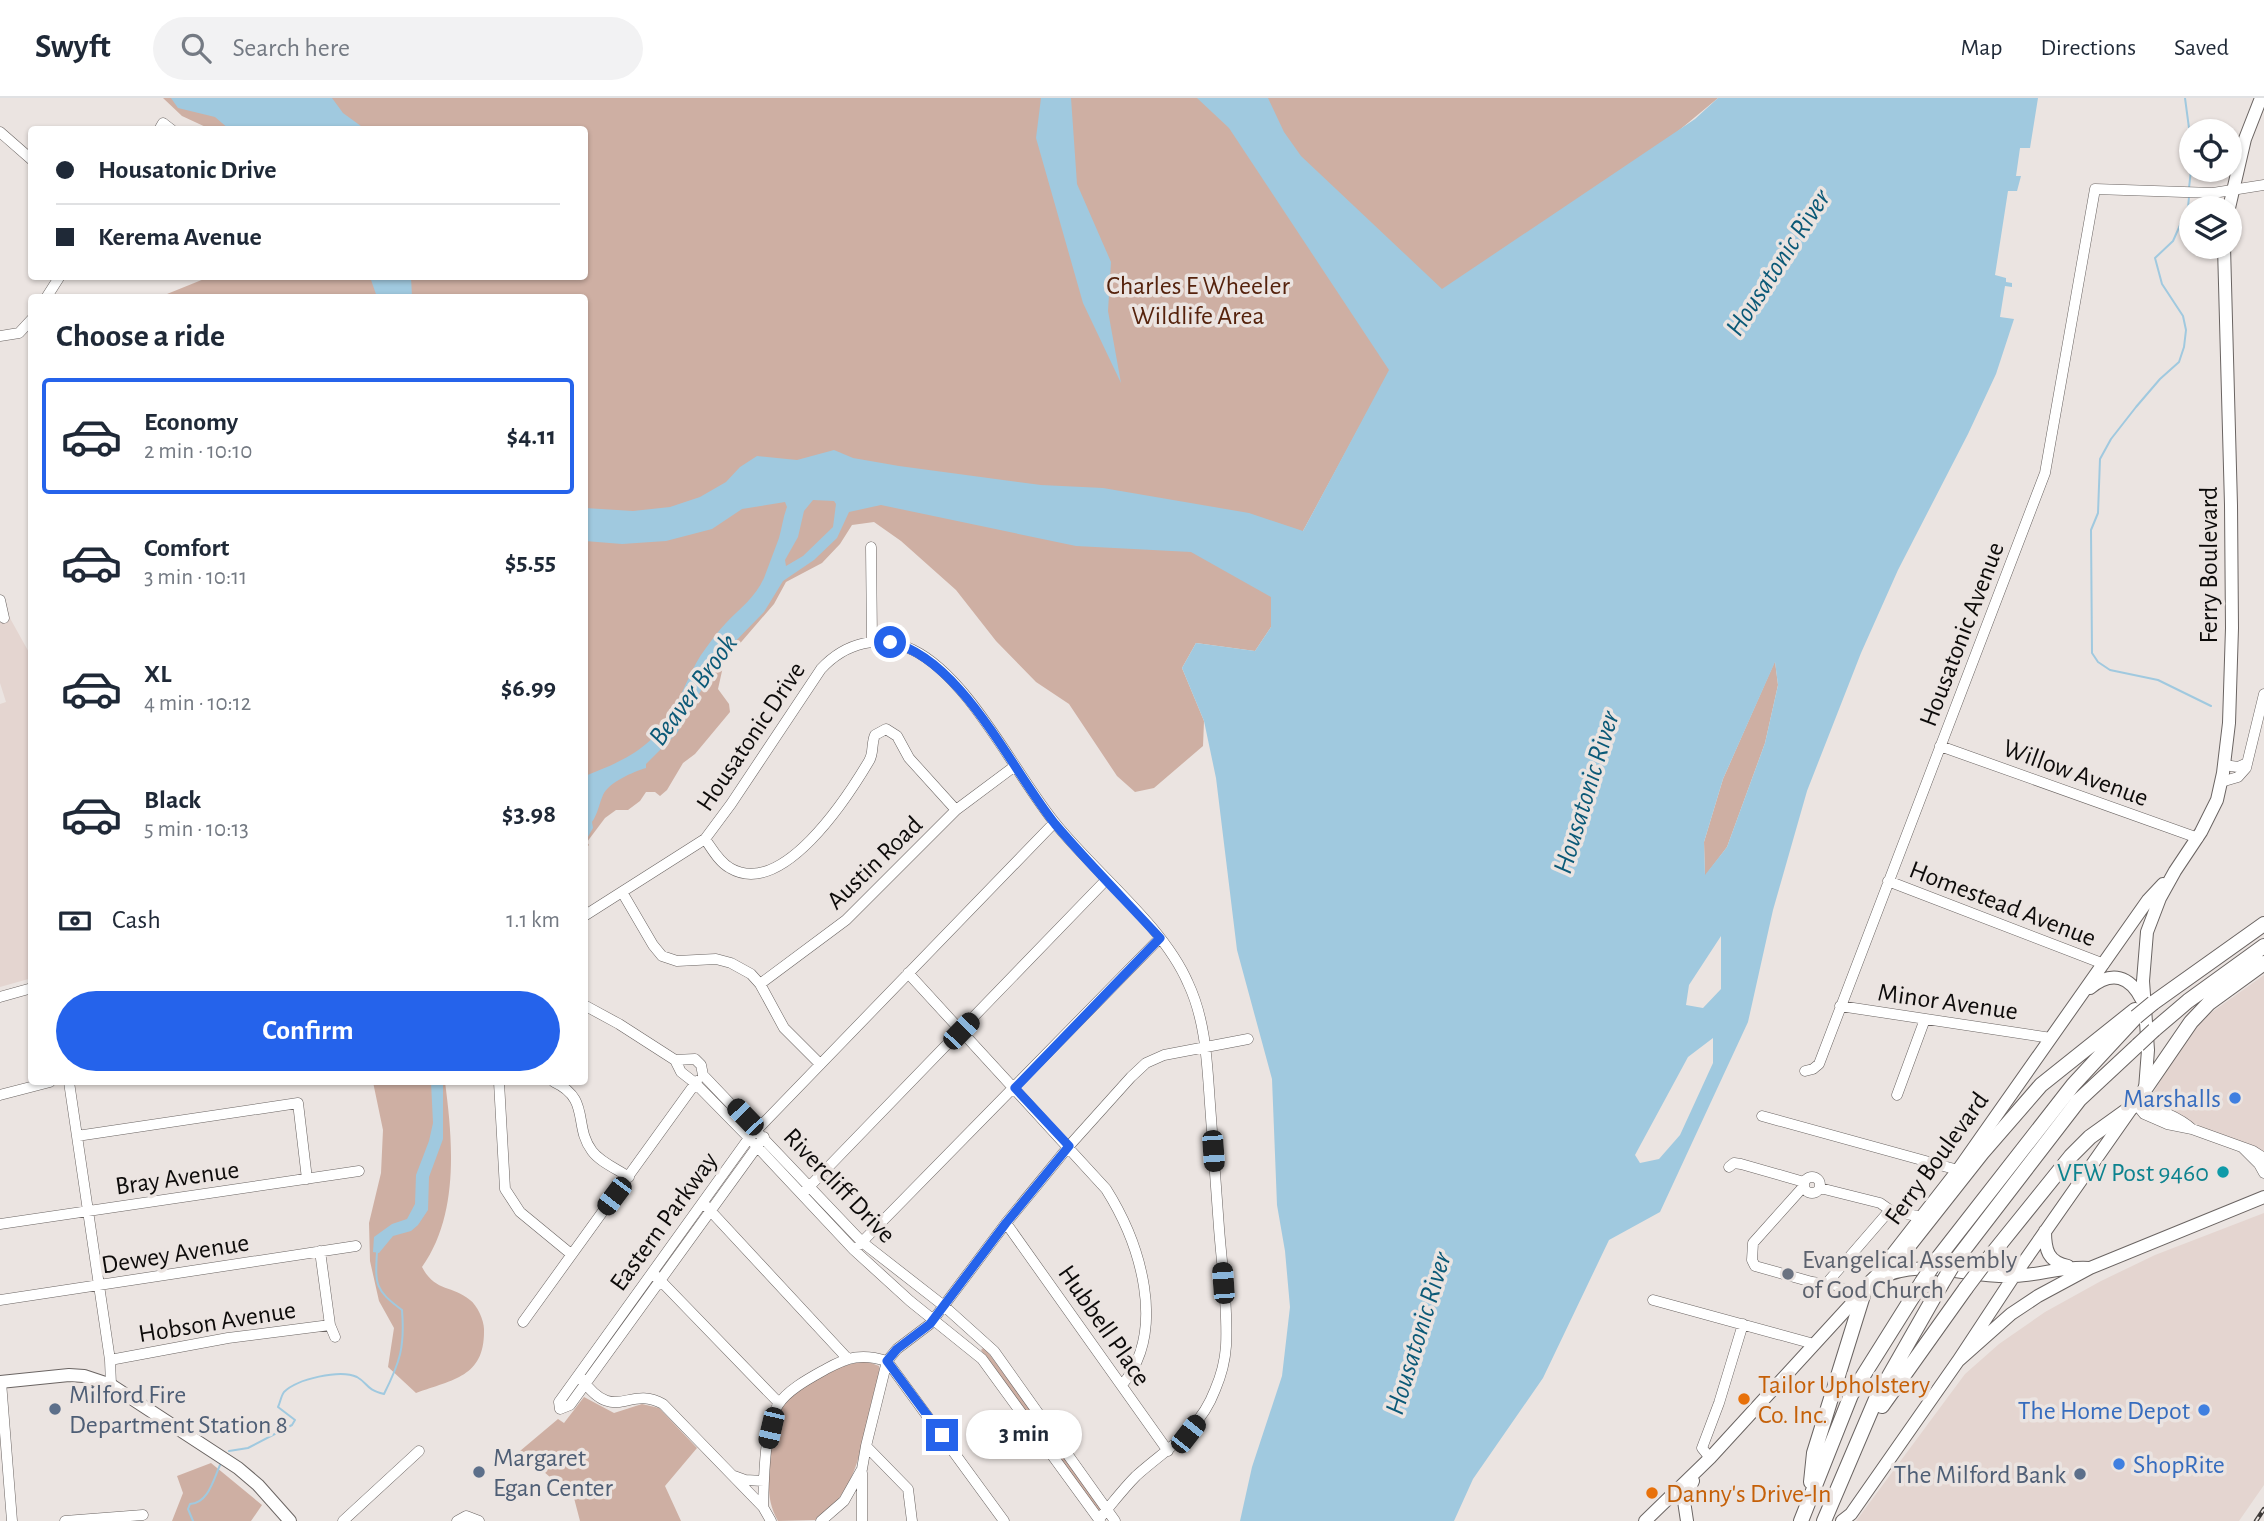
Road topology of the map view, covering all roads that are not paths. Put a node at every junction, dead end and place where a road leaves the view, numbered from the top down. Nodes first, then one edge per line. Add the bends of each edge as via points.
1 (2261, 98) edge
2 (2264, 105) edge
3 (0, 132) edge
4 (28, 156) edge
5 (2264, 185) edge
6 (2232, 191) junction
7 (2231, 196) edge
8 (2224, 259) edge
9 (28, 323) edge
10 (0, 336) edge
11 (872, 547) dead end
12 (0, 600) edge
13 (5, 618) dead end
14 (872, 641) junction
15 (2264, 694) edge
16 (1940, 746) junction
17 (2247, 763) junction
18 (2224, 765) junction
19 (1014, 766) junction
20 (2221, 782) junction
21 (956, 810) junction
22 (1054, 823) junction
23 (2198, 838) junction
24 (705, 839) junction
25 (2175, 871) junction
26 (1106, 880) junction
27 (1888, 881) junction
28 (622, 892) junction
29 (588, 913) edge
30 (2264, 924) edge
31 (1160, 938) junction
32 (2264, 946) edge
33 (2264, 963) edge
34 (2104, 964) junction
35 (908, 973) junction
36 (760, 984) junction
37 (28, 989) edge
38 (2080, 996) junction
39 (0, 997) edge
40 (1840, 1006) junction
41 (2144, 1006) junction
42 (588, 1007) edge
43 (1925, 1019) junction
44 (961, 1031) junction
45 (2051, 1038) junction
46 (1248, 1039) dead end
47 (1205, 1047) junction
48 (675, 1060) junction
49 (820, 1063) junction
50 (1805, 1071) dead end
51 (703, 1075) junction
52 (695, 1083) junction
53 (38, 1085) edge
54 (69, 1085) edge
55 (499, 1085) edge
56 (559, 1085) edge
57 (1015, 1088) junction
58 (2146, 1089) junction
59 (0, 1095) edge
60 (1897, 1095) dead end
61 (2136, 1104) junction
62 (1762, 1116) dead end
63 (761, 1133) junction
64 (77, 1136) junction
65 (753, 1142) junction
66 (1069, 1146) junction
67 (2243, 1148) junction
68 (2264, 1158) edge
69 (1729, 1167) dead end
70 (1958, 1170) junction
71 (359, 1171) dead end
72 (2264, 1173) edge
73 (629, 1177) junction
74 (307, 1179) junction
75 (1804, 1184) junction
76 (810, 1186) junction
77 (802, 1194) junction
78 (2264, 1196) edge
79 (706, 1206) junction
80 (1890, 1210) junction
81 (86, 1211) junction
82 (1921, 1217) junction
83 (1006, 1223) junction
84 (0, 1224) edge
85 (2045, 1231) junction
86 (862, 1242) junction
87 (356, 1246) dead end
88 (854, 1250) junction
89 (320, 1251) junction
90 (571, 1254) junction
91 (2072, 1267) junction
92 (2090, 1268) junction
93 (1982, 1269) junction
94 (656, 1276) junction
95 (2014, 1276) junction
96 (1826, 1284) junction
97 (97, 1286) junction
98 (1865, 1289) junction
99 (0, 1300) edge
100 (1653, 1300) dead end
101 (944, 1306) junction
102 (933, 1320) junction
103 (523, 1322) dead end
104 (1743, 1324) junction
105 (330, 1325) junction
106 (335, 1337) dead end
107 (984, 1342) junction
108 (1814, 1344) junction
109 (1967, 1345) junction
110 (974, 1351) junction
111 (847, 1358) junction
112 (110, 1360) junction
113 (887, 1361) junction
114 (1958, 1361) junction
115 (0, 1382) edge
116 (111, 1385) junction
117 (1122, 1385) junction
118 (779, 1403) junction
119 (1857, 1441) junction
120 (866, 1446) junction
121 (419, 1451) dead end
122 (1168, 1451) junction
123 (1710, 1458) junction
124 (1700, 1468) junction
125 (862, 1469) junction
126 (734, 1476) junction
127 (764, 1481) junction
128 (1808, 1504) junction
129 (763, 1507) junction
130 (1108, 1509) junction
131 (143, 1515) dead end
132 (474, 1518) edge
133 (1848, 1519) edge
134 (911, 1520) edge
135 (1099, 1520) edge
136 (12, 1521) edge
137 (65, 1521) edge
138 (290, 1521) edge
139 (343, 1521) edge
140 (457, 1521) edge
141 (771, 1521) edge
142 (821, 1521) edge
143 (862, 1521) edge
144 (1004, 1521) edge
145 (1115, 1521) edge
146 (1645, 1521) edge
147 (1687, 1521) edge
148 (1801, 1521) edge
149 (1824, 1521) edge

1 - 2 street
1 - 6 main road
3 - 4 street
5 - 6 street
6 - 7 main road
6 - 16 street, Housatonic Avenue via 2095,189 2045,473
8 - 18 main road, Ferry Boulevard via 2232,587
9 - 10 street via 19,333
11 - 14 street
12 - 13 street
14 - 19 street via 905,646 944,672
14 - 24 street, Housatonic Drive via 845,650 821,669
15 - 17 street
16 - 23 street, Willow Avenue
16 - 27 street, Housatonic Avenue
17 - 18 street
17 - 20 street via 2242,774
18 - 20 main road, Ferry Boulevard
19 - 21 street, Austin Road
19 - 22 street
20 - 23 main road, Ferry Boulevard
21 - 24 street via 909,758 897,736 884,730 875,735 870,761 840,807 784,863 761,873 738,872 725,864
21 - 36 street, Austin Road via 846,920
22 - 26 street
22 - 35 street, Eastern Parkway
23 - 25 main road, Ferry Boulevard
24 - 28 street, Housatonic Drive
25 - 34 main road, Ferry Boulevard via 2148,900
25 - 41 main road, Ferry Boulevard via 2147,932
26 - 31 street
26 - 44 street
27 - 34 street, Homestead Avenue
27 - 40 street, Housatonic Avenue
28 - 29 street, Housatonic Drive
28 - 36 street via 662,956 677,961 707,958 731,962
30 - 41 highway
31 - 47 street via 1188,981
31 - 57 street
32 - 119 highway, bridge via 2188,1001 2078,1100 1956,1261 1876,1399
33 - 58 highway via 2191,1021
34 - 38 main road, Ferry Boulevard
35 - 44 street
35 - 49 street, Eastern Parkway
36 - 49 street via 784,1028
37 - 39 street
38 - 41 main road, Ferry Boulevard via 2097,982 2117,978 2130,983
38 - 45 main road, Ferry Boulevard
40 - 43 street, Minor Avenue
40 - 50 street, Housatonic Avenue via 1819,1064
41 - 58 main road, Ferry Boulevard
41 - 98 highway via 2041,1085 1911,1243
41 - 128 highway, bridge via 2073,1086 1938,1258 1851,1395
42 - 48 street, Rivercliff Drive
43 - 45 street, Minor Avenue
43 - 60 street
44 - 57 street
44 - 76 street
45 - 70 main road, Ferry Boulevard
46 - 47 street
47 - 66 street via 1146,1063
47 - 122 street via 1226,1348 1210,1402 1188,1434
48 - 51 street, Rivercliff Drive via 695,1059
48 - 52 street, Rivercliff Drive
49 - 63 street, Eastern Parkway
51 - 52 street
51 - 63 street, Rivercliff Drive
52 - 65 street, Rivercliff Drive
52 - 73 street
53 - 59 street
54 - 64 street
55 - 90 street via 505,1189 520,1212
56 - 73 street via 576,1099 592,1151
57 - 66 street
57 - 86 street
58 - 61 main road
61 - 67 street via 2156,1119
61 - 85 main road
61 - 93 highway via 2071,1156
62 - 70 street
63 - 65 street, Eastern Parkway
63 - 76 street, Rivercliff Drive
64 - 74 street via 298,1103
64 - 81 street
65 - 77 street, Rivercliff Drive
65 - 79 street, Eastern Parkway
66 - 83 street
66 - 117 street via 1117,1206 1140,1268 1145,1332 1137,1361
67 - 68 street
67 - 72 street
69 - 75 street via 1741,1164
70 - 82 main road, Ferry Boulevard
71 - 74 street, Bray Avenue
73 - 90 street
74 - 81 street, Bray Avenue
75 - 80 street via 1811,1193 1820,1188 1880,1203
75 - 96 street via 1753,1243 1752,1260 1755,1266
76 - 77 street
76 - 86 street, Rivercliff Drive
77 - 88 street, Rivercliff Drive
78 - 92 main road
79 - 94 street, Eastern Parkway
79 - 111 street
80 - 82 street
80 - 96 street
81 - 84 street, Bray Avenue
81 - 97 street
82 - 98 main road, Ferry Boulevard
83 - 101 street
83 - 117 street, Hubbell Place
85 - 91 main road via 2050,1257
85 - 95 main road
86 - 88 street
86 - 101 street, Rivercliff Drive
87 - 89 street, Dewey Avenue
88 - 102 street, Rivercliff Drive
89 - 97 street, Dewey Avenue
89 - 105 street
90 - 103 street
91 - 92 main road
91 - 95 main road
92 - 114 main road via 2011,1314
93 - 95 main road
93 - 98 main road via 1898,1270
93 - 109 main road via 1997,1292 1970,1331
93 - 119 highway, bridge
94 - 118 street
94 - 126 street, Eastern Parkway via 582,1379 611,1403 643,1397 663,1404
95 - 109 main road
96 - 98 street via 1836,1284 1850,1293
97 - 99 street, Dewey Avenue
97 - 112 street
98 - 108 main road, Ferry Boulevard
98 - 128 highway via 1814,1453
100 - 104 street
101 - 102 street
101 - 107 street, Rivercliff Drive
102 - 110 street, Rivercliff Drive
102 - 113 street
104 - 108 street
104 - 123 street via 1702,1448
105 - 106 street
105 - 112 street, Hobson Avenue
107 - 110 street
107 - 130 street, Rivercliff Drive
108 - 123 main road, Ferry Boulevard
109 - 114 main road
110 - 135 street, Rivercliff Drive
111 - 113 street
111 - 118 street via 811,1377
112 - 116 street
113 - 120 street
113 - 144 street
114 - 133 main road
115 - 116 main road via 69,1375
115 - 136 street
116 - 138 main road via 238,1468
117 - 122 street, Hubbell Place
118 - 127 street via 767,1443
119 - 149 highway
120 - 125 street
120 - 134 street via 908,1489
121 - 139 street
122 - 130 street via 1136,1477
123 - 124 main road, Ferry Boulevard
124 - 146 main road, Ferry Boulevard
124 - 147 main road via 1684,1497
125 - 142 street via 844,1501
125 - 143 street
126 - 127 street
126 - 129 street
127 - 129 street
128 - 148 highway
129 - 141 street
130 - 135 street
130 - 145 street, Rivercliff Drive
131 - 137 street
132 - 140 street

